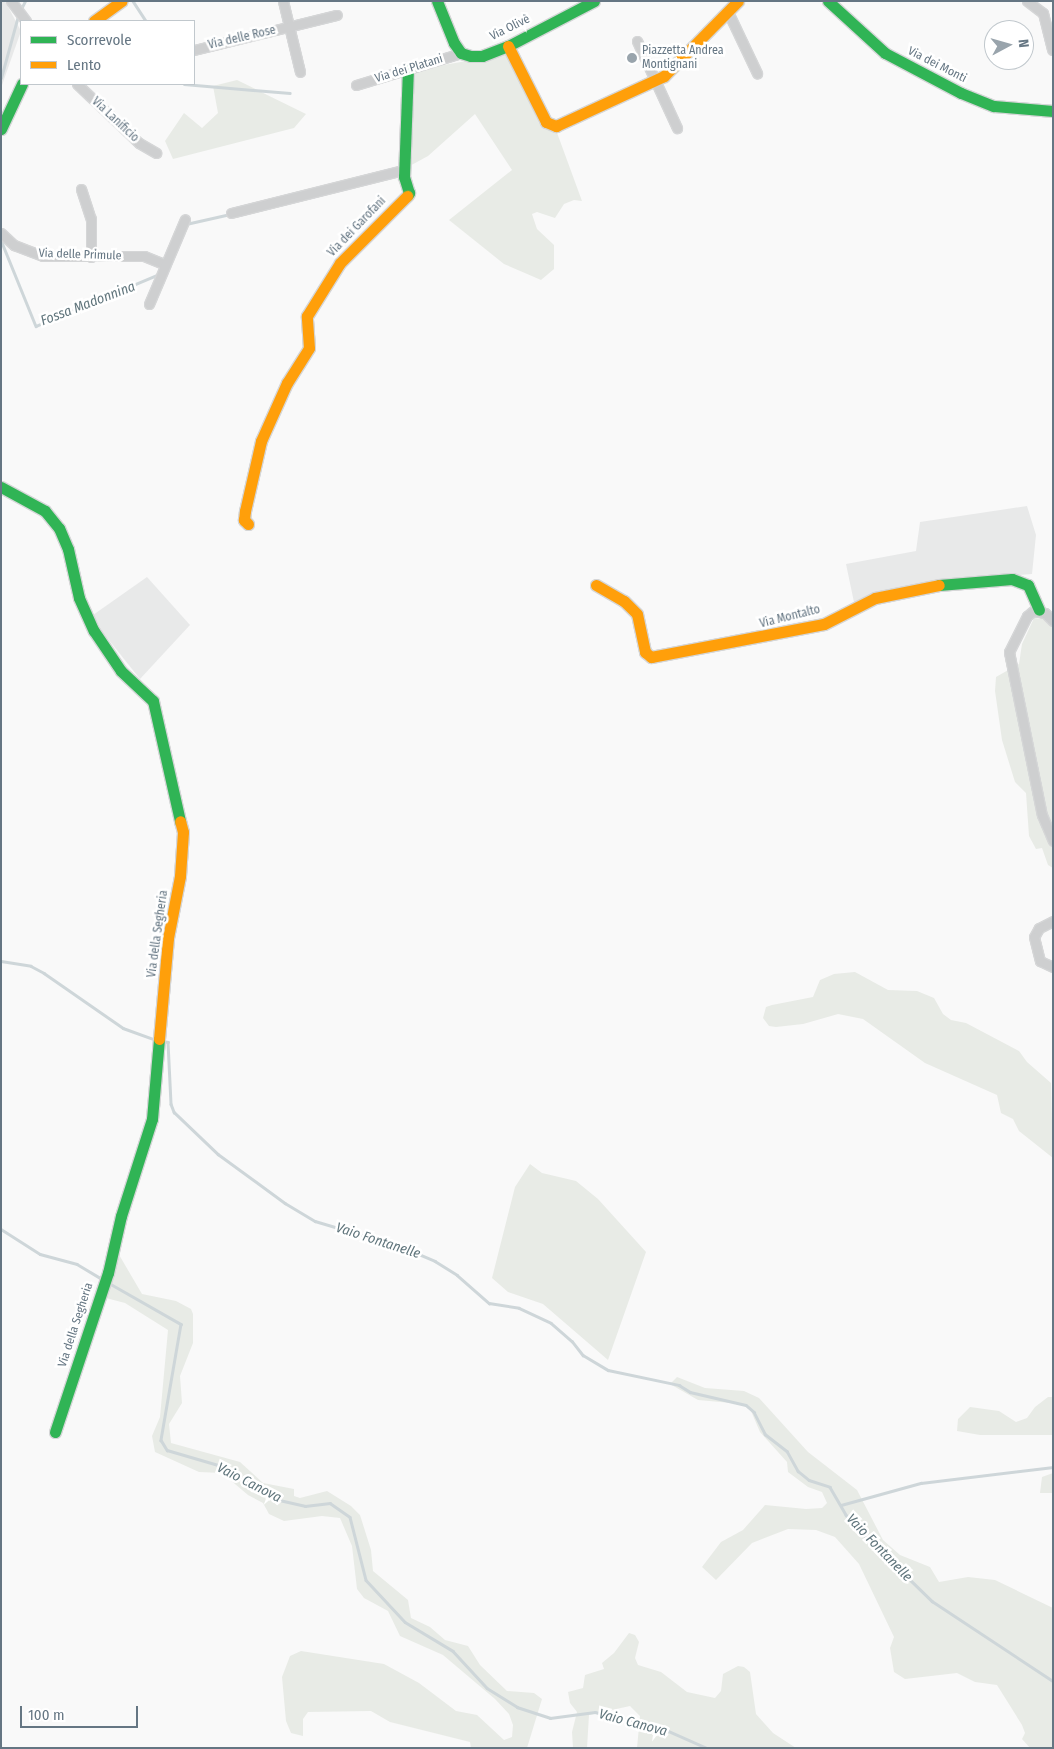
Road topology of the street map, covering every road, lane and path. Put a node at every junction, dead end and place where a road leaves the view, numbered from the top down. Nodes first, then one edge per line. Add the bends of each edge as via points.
1 (122, 1) edge
2 (283, 1) edge
3 (437, 1) edge
4 (594, 1) edge
5 (738, 1) edge
6 (828, 1) edge
7 (1027, 1) edge
8 (11, 2) edge
9 (728, 12) junction
10 (337, 15) dead end
11 (25, 20) edge
12 (95, 20) edge
13 (290, 27) junction
14 (637, 41) dead end
15 (508, 46) junction
16 (195, 50) edge
17 (1052, 50) edge
18 (461, 53) junction
19 (408, 69) junction
20 (300, 72) dead end
21 (757, 73) dead end
22 (655, 82) junction
23 (22, 85) edge
24 (78, 85) edge
25 (356, 85) dead end
26 (1053, 111) edge
27 (677, 128) dead end
28 (1, 129) edge
29 (156, 153) dead end
30 (404, 170) junction
31 (81, 189) dead end
32 (231, 212) dead end
33 (185, 219) dead end
34 (1, 233) edge
35 (91, 257) junction
36 (164, 264) junction
37 (149, 304) dead end
38 (1, 487) edge
39 (248, 524) dead end
40 (596, 585) dead end
41 (1039, 610) junction
42 (1053, 621) edge
43 (1053, 840) edge
44 (1053, 921) edge
45 (1053, 967) edge
46 (55, 1432) dead end

1 - 12 street
2 - 13 street, Via delle Rose
3 - 18 street
4 - 15 street, Via Olivè
5 - 9 street
6 - 26 street, Via dei Monti via 885,53 961,93 994,106
7 - 17 street via 1043,13
8 - 11 street
9 - 21 street
9 - 22 street via 677,65
10 - 13 street, Via delle Rose
13 - 16 street, Via delle Rose
13 - 20 street, Via delle Rose
14 - 22 street
15 - 18 street, Via Olivè via 482,56
15 - 22 street via 546,122 556,126
18 - 19 street, Via dei Platani
19 - 25 street, Via dei Platani
19 - 30 street, Via dei Garofani
22 - 27 street
23 - 28 street
24 - 29 street, Via Lanificio via 140,143
30 - 32 street, Via dei Garofani
30 - 39 street, Via dei Garofani via 409,193 340,263 307,316 309,348 287,383 262,440 245,511 244,520
31 - 35 street via 92,219
33 - 36 street
34 - 35 street, Via delle Primule via 28,252 42,256
35 - 36 street, Via delle Primule via 144,256
36 - 37 street
38 - 46 street, Via della Segheria via 46,511 59,528 68,549 79,598 94,631 121,671 153,700 183,832 180,876 168,938 152,1119 121,1216 108,1273
40 - 41 street, Via Montalto via 624,601 637,614 645,652 651,657 824,624 875,598 944,584 1012,579 1028,585
41 - 42 street, Via Montalto
41 - 43 street via 1027,616 1009,652 1009,662 1022,705 1042,815
44 - 45 street via 1039,928 1034,937 1040,961

